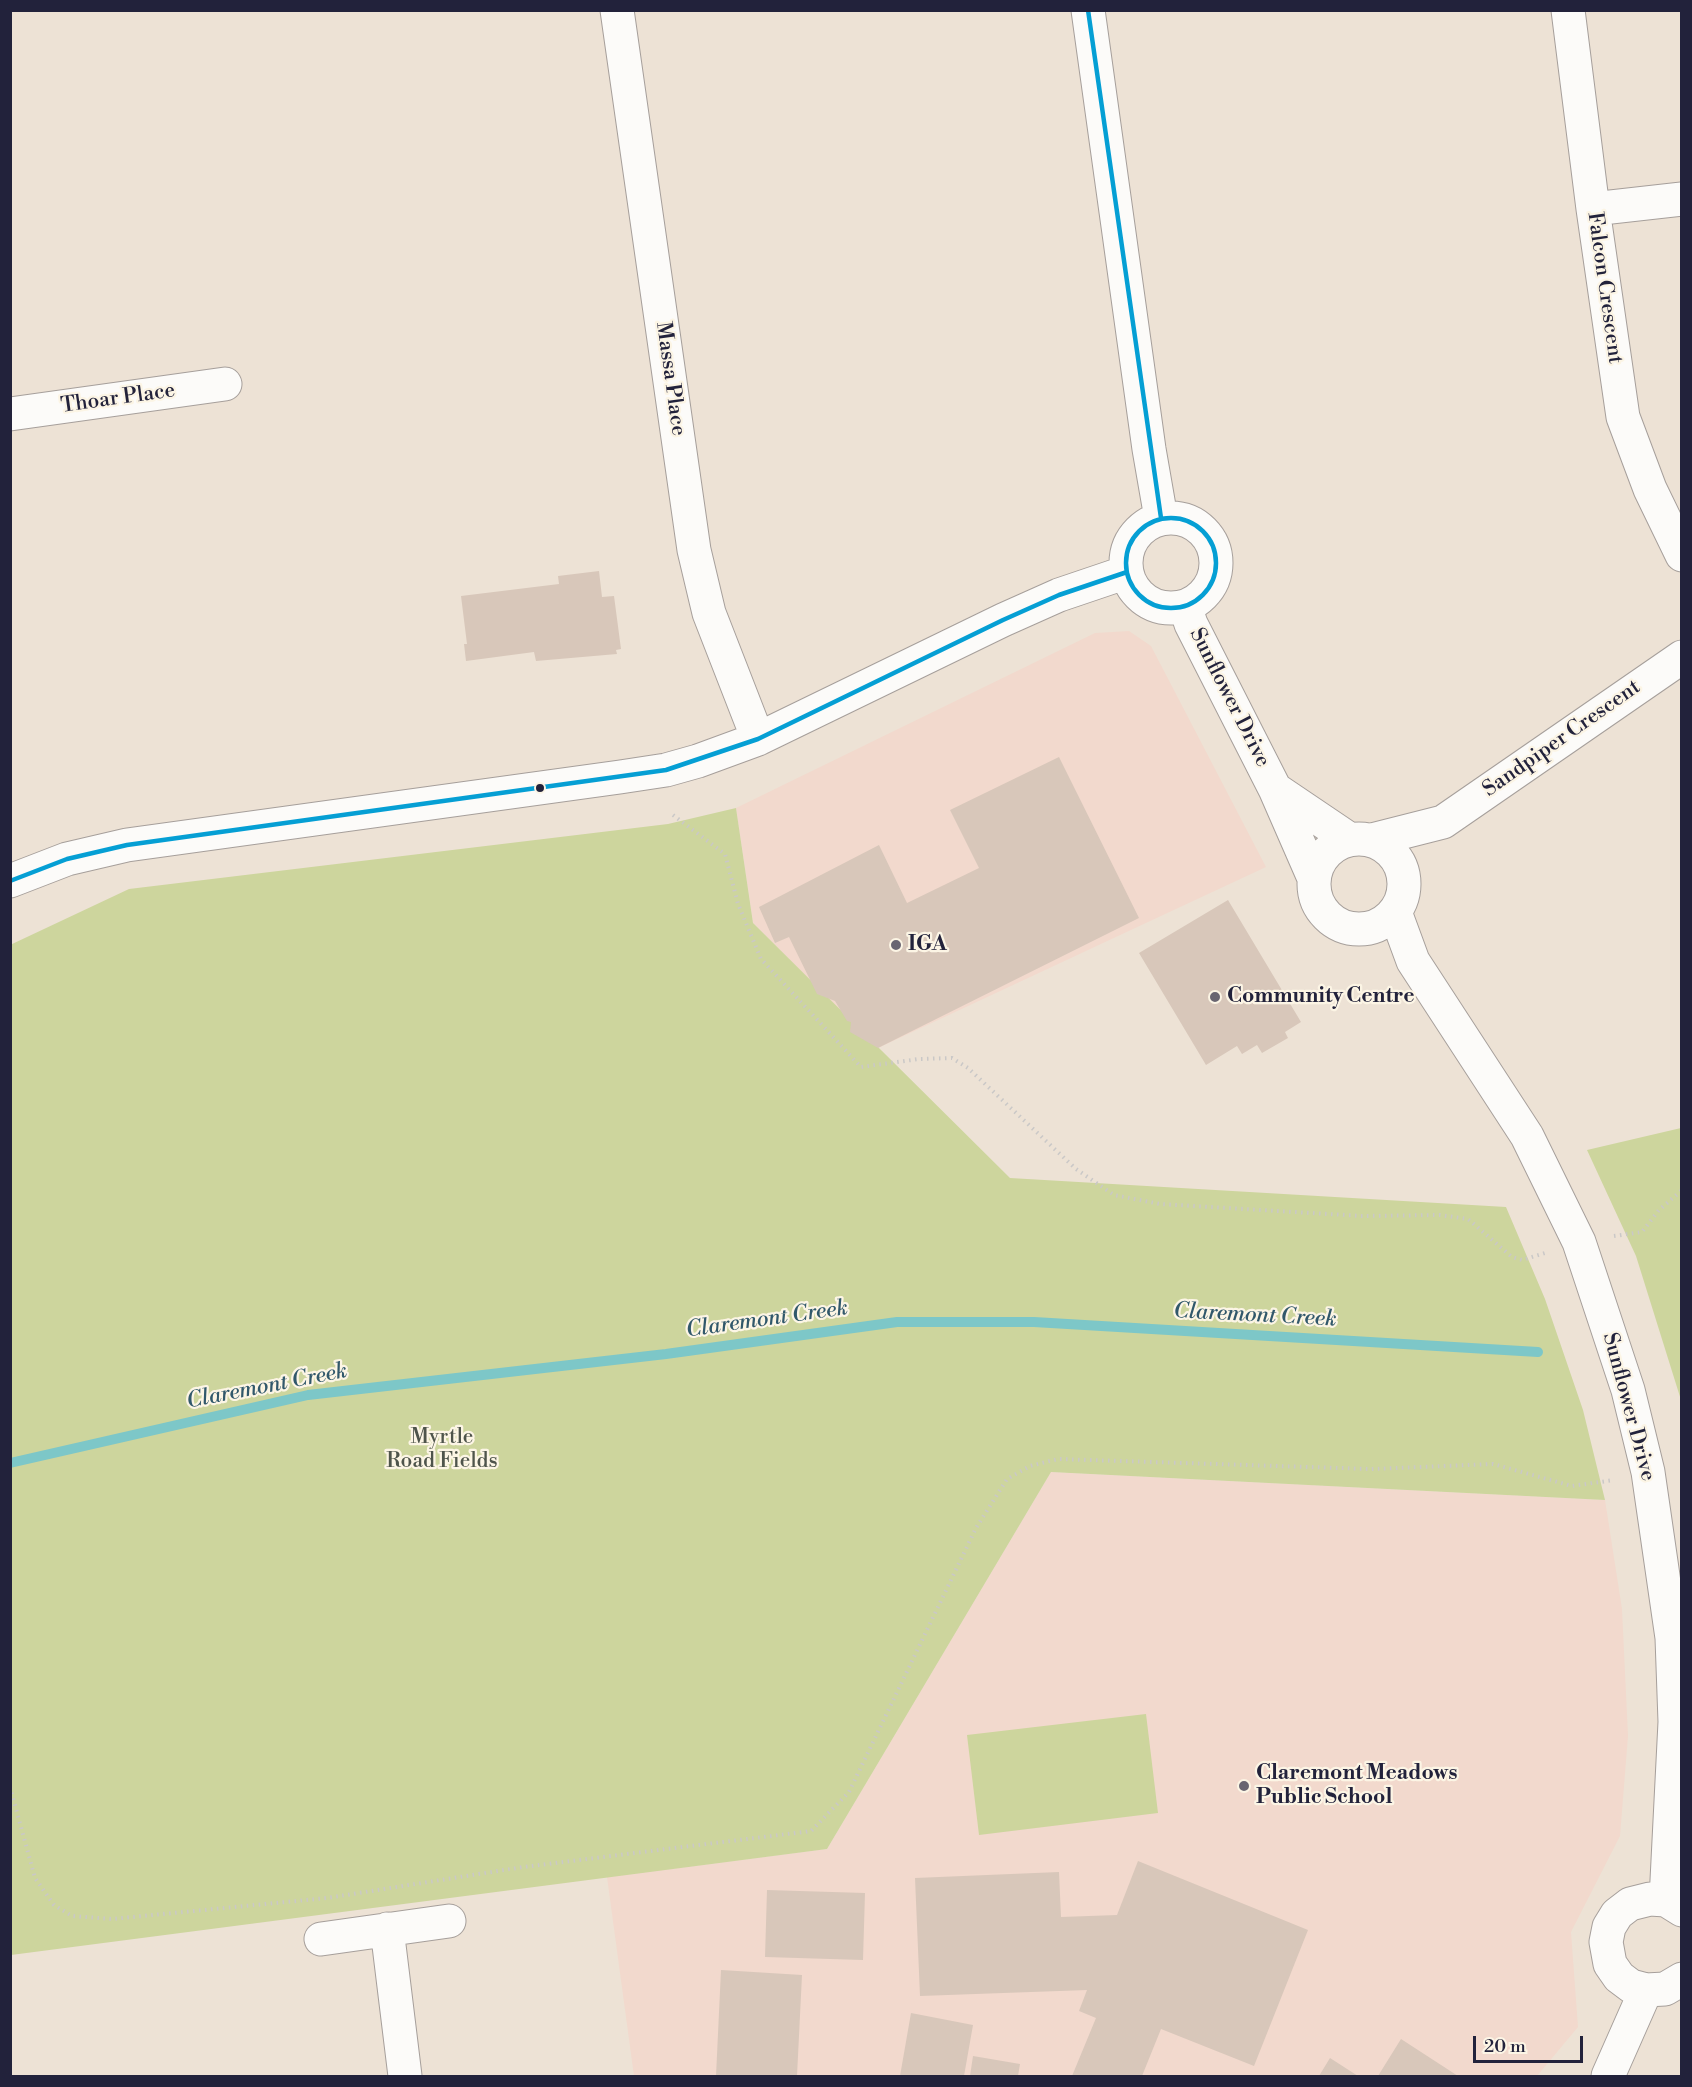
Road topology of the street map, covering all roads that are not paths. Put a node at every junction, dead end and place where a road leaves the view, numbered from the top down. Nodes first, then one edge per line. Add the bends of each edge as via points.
1 (618, 10) edge
2 (1088, 10) edge
3 (1568, 10) edge
4 (1682, 199) edge
5 (1593, 209) junction
6 (225, 384) dead end
7 (10, 414) edge
8 (1161, 518) junction
9 (1682, 555) edge
10 (1127, 572) junction
11 (1185, 606) junction
12 (1682, 657) edge
13 (758, 739) junction
14 (1275, 789) junction
15 (1443, 822) junction
16 (1361, 839) junction
17 (1313, 876) junction
18 (10, 881) edge
19 (1399, 897) junction
20 (1348, 929) junction
21 (1413, 962) junction
22 (1674, 1905) edge
23 (449, 1921) dead end
24 (387, 1929) junction
25 (321, 1939) dead end
26 (1682, 1979) edge
27 (1646, 1990) junction
28 (405, 2076) edge
29 (1608, 2076) edge

1 - 13 street, Massa Place via 696,561 709,614
2 - 8 street
3 - 5 street, Falcon Crescent
4 - 5 street
5 - 9 street, Falcon Crescent via 1623,417 1650,489
6 - 7 street, Thoar Place
8 - 10 street via 1148,523 1129,544
8 - 11 street via 1191,522 1213,543 1215,573 1209,588
10 - 11 street via 1138,594 1149,602 1160,607
10 - 13 street via 1003,620
11 - 14 street, Sunflower Drive
12 - 15 street, Sandpiper Crescent
13 - 18 street via 666,770 127,845 67,860
14 - 16 street, Sunflower Drive
14 - 17 street, Sunflower Drive
15 - 16 street, Sandpiper Crescent
15 - 19 street, Sandpiper Crescent
16 - 17 street via 1334,844 1319,861
16 - 19 street via 1386,847 1397,859
17 - 20 street via 1318,905 1333,922
19 - 20 street via 1383,923 1368,929
19 - 21 street, Sunflower Drive
20 - 21 street, Sunflower Drive
21 - 22 street, Sunflower Drive via 1527,1136 1578,1242 1628,1390 1648,1472 1673,1650
22 - 27 street via 1650,1899 1630,1904 1609,1927 1606,1942 1610,1964 1631,1986
23 - 24 street
24 - 25 street
24 - 28 street
26 - 27 street via 1665,1989
27 - 29 street

